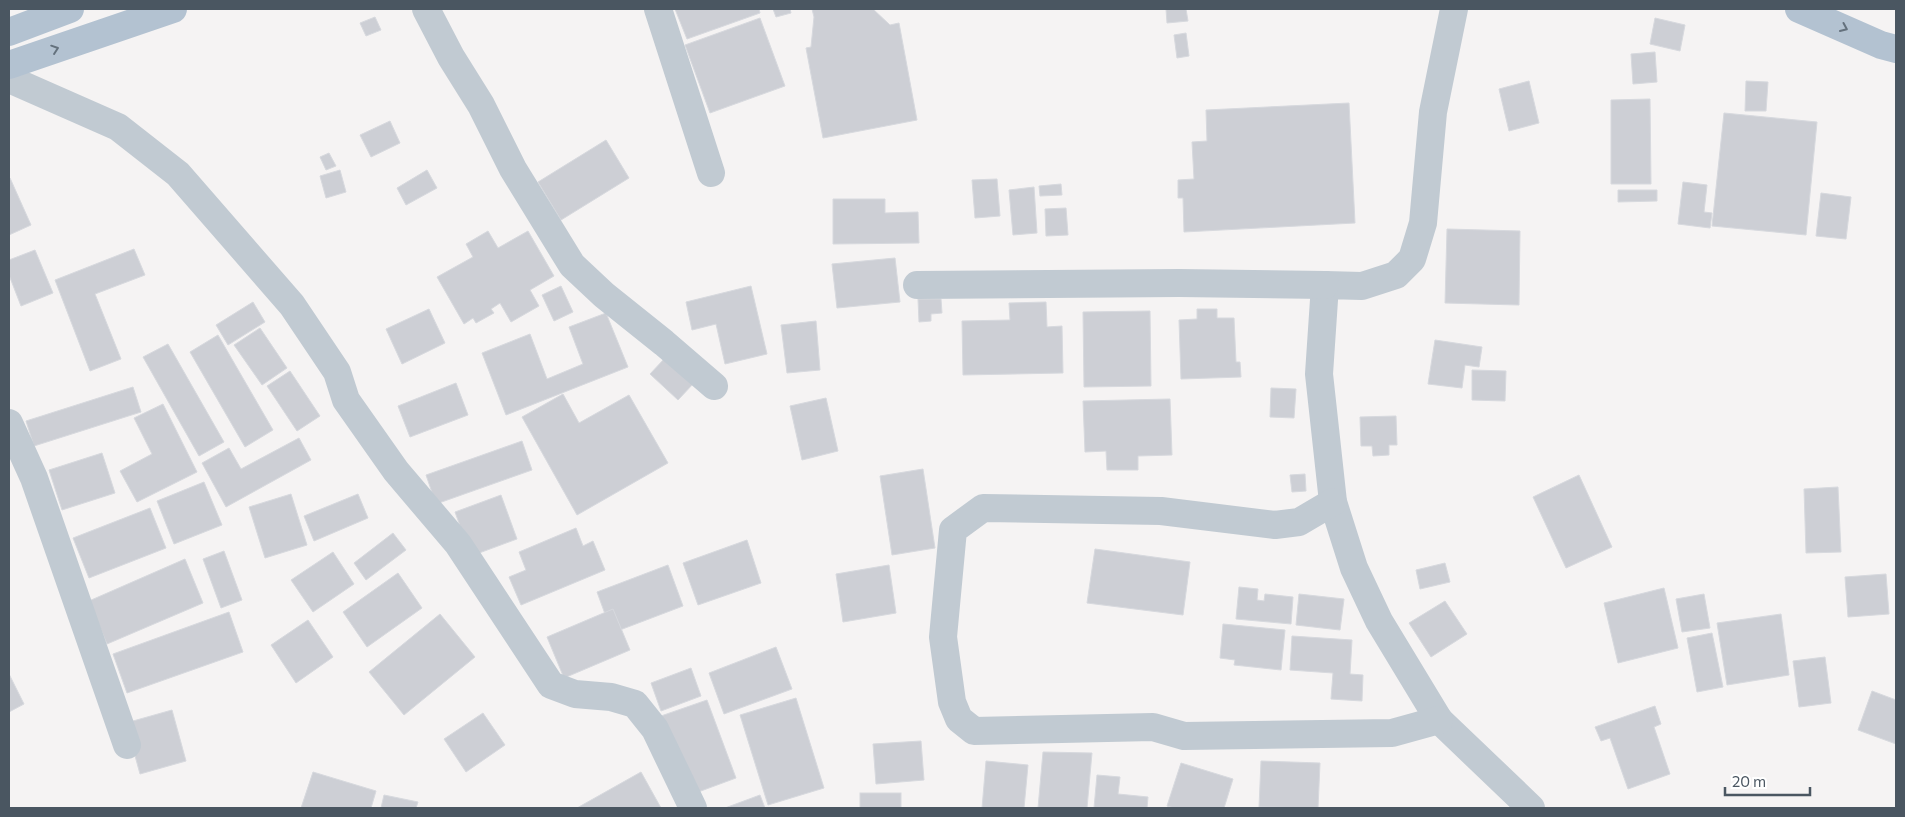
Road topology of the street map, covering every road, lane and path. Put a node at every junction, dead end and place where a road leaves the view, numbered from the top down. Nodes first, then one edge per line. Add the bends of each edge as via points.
1 (70, 9) edge
2 (173, 9) edge
3 (426, 9) edge
4 (658, 9) edge
5 (1454, 9) edge
6 (1799, 9) edge
7 (9, 32) edge
8 (1896, 49) edge
9 (9, 65) edge
10 (9, 79) edge
11 (711, 173) dead end
12 (917, 285) dead end
13 (1325, 285) junction
14 (714, 386) dead end
15 (9, 423) edge
16 (1333, 502) junction
17 (1439, 720) junction
18 (127, 745) dead end
19 (693, 808) edge
20 (1531, 808) edge

1 - 7 main road
9 -> 2 main road
3 - 14 street via 514,169 572,265
4 - 11 street
5 - 13 street via 1433,112 1423,223 1412,259 1396,274 1362,286
6 -> 8 main road
10 - 19 street via 118,127 178,174 292,305 338,372 346,400 396,470 458,544 551,685 575,694 611,697 635,704 655,729
12 - 13 street
13 - 16 street via 1319,374
15 - 18 street via 34,478
16 - 17 street via 1354,568 1379,621
16 - 17 street via 1299,522 1275,525 1161,511 983,508 953,530 943,636 952,702 959,719 974,731 1154,728 1184,736 1392,734
17 - 20 street

